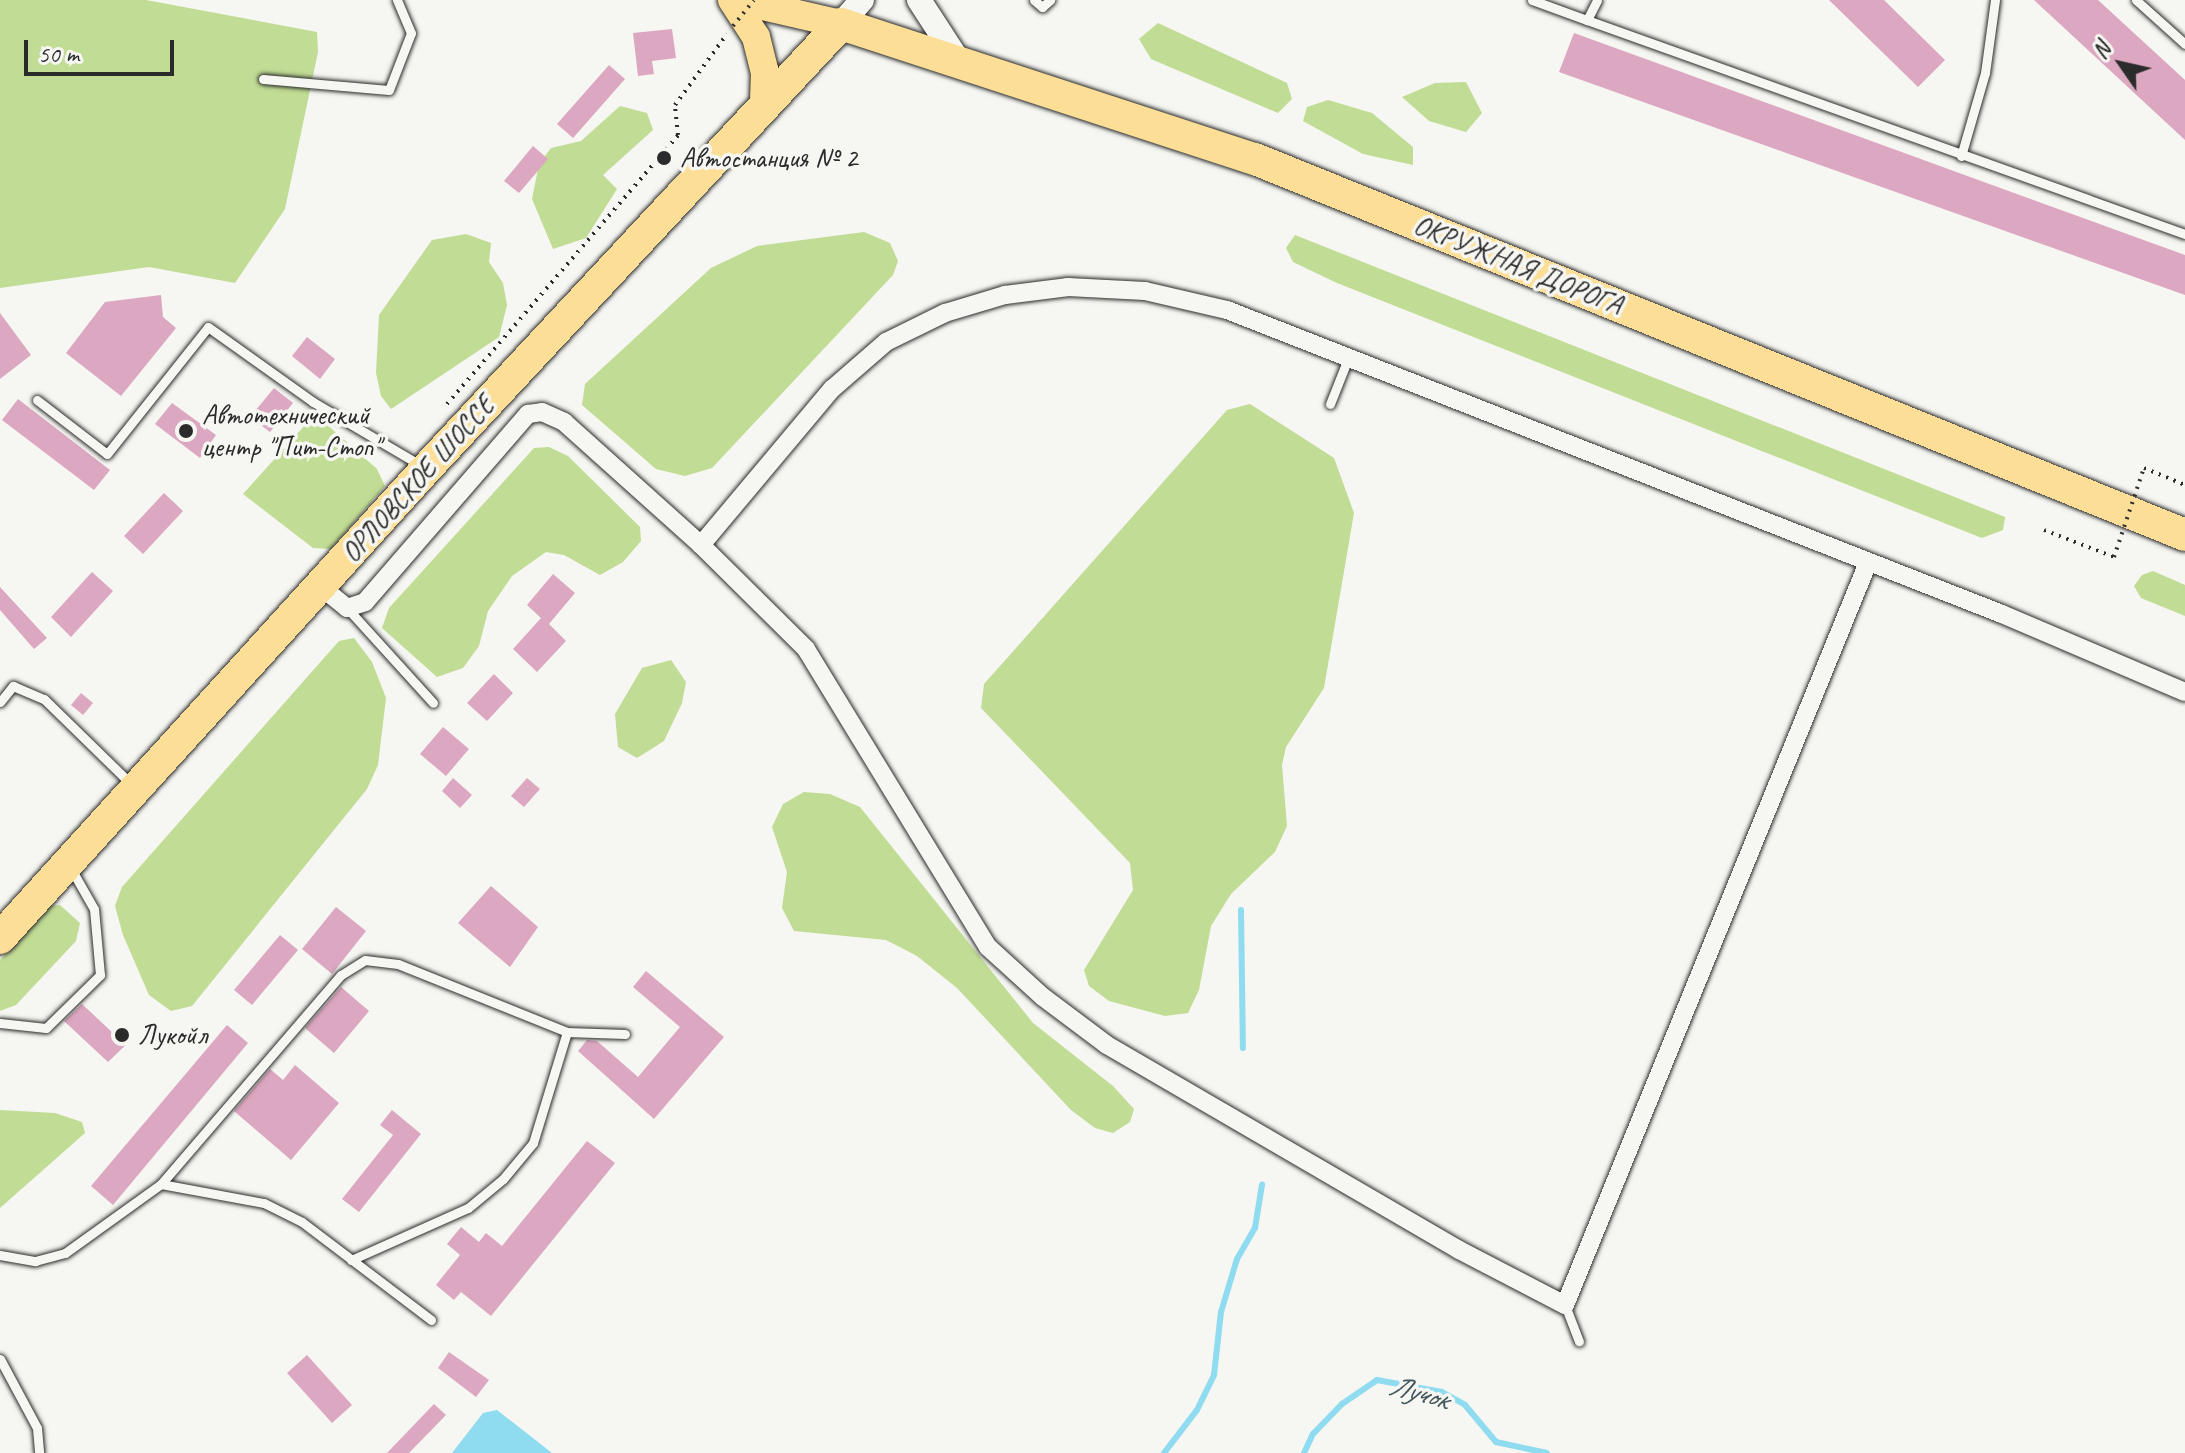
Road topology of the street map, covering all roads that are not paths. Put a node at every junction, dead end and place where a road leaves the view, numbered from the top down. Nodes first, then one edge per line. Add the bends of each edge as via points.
1 (397, 0) edge
2 (919, 0) edge
3 (1034, 0) edge
4 (1050, 0) edge
5 (1532, 0) edge
6 (1597, 0) edge
7 (1995, 0) edge
8 (2136, 0) edge
9 (734, 9) edge
10 (851, 12) edge
11 (1587, 20) junction
12 (2185, 44) edge
13 (956, 57) junction
14 (263, 79) dead end
15 (764, 106) junction
16 (1961, 156) junction
17 (2185, 234) edge
18 (1349, 356) junction
19 (37, 400) dead end
20 (1330, 404) dead end
21 (426, 469) junction
22 (2185, 535) edge
23 (701, 545) junction
24 (1867, 565) junction
25 (320, 586) junction
26 (347, 608) junction
27 (2185, 692) edge
28 (0, 702) edge
29 (433, 703) dead end
30 (137, 790) junction
31 (69, 864) junction
32 (0, 938) edge
33 (0, 1023) edge
34 (567, 1032) junction
35 (625, 1034) dead end
36 (161, 1184) junction
37 (0, 1255) edge
38 (351, 1260) junction
39 (1565, 1305) junction
40 (431, 1320) dead end
41 (1579, 1341) dead end
42 (0, 1359) edge
43 (39, 1453) edge

1 - 14 lane via 411,33 389,90
2 - 13 main road
3 - 4 lane via 1042,7
5 - 11 lane
6 - 11 lane
7 - 16 lane via 1985,73
8 - 12 lane
9 - 10 main road
9 - 15 main road via 756,37 765,72
10 - 13 highway, ОКРУЖНАЯ ДОРОГА
10 - 15 highway, ОРЛОВСКОЕ ШОССЕ
11 - 16 lane
13 - 22 highway, ОКРУЖНАЯ ДОРОГА via 1255,159
15 - 21 highway, ОРЛОВСКОЕ ШОССЕ
16 - 17 lane
18 - 20 lane
18 - 23 street via 1227,310 1145,291 1068,287 975,304 886,342 832,389
18 - 24 street
19 - 21 lane via 107,454 208,327 313,402
21 - 25 highway, ОРЛОВСКОЕ ШОССЕ
23 - 26 street via 564,422 542,412 528,414 365,602
23 - 39 street via 806,649 988,947 1043,997 1107,1045 1459,1250
24 - 27 street via 2002,614
24 - 39 street
25 - 26 street
25 - 30 highway, ОРЛОВСКОЕ ШОССЕ
26 - 29 lane
28 - 30 lane via 13,686 44,699
30 - 31 highway, ОРЛОВСКОЕ ШОССЕ
31 - 32 highway, ОРЛОВСКОЕ ШОССЕ
31 - 33 lane via 94,909 100,975 46,1028
34 - 35 lane
34 - 36 lane via 398,964 365,960 341,975
34 - 38 lane via 533,1143 503,1179 468,1208
36 - 37 lane via 65,1253 35,1261
36 - 38 lane via 264,1203 302,1222
38 - 40 lane
39 - 41 lane
42 - 43 lane via 37,1428

